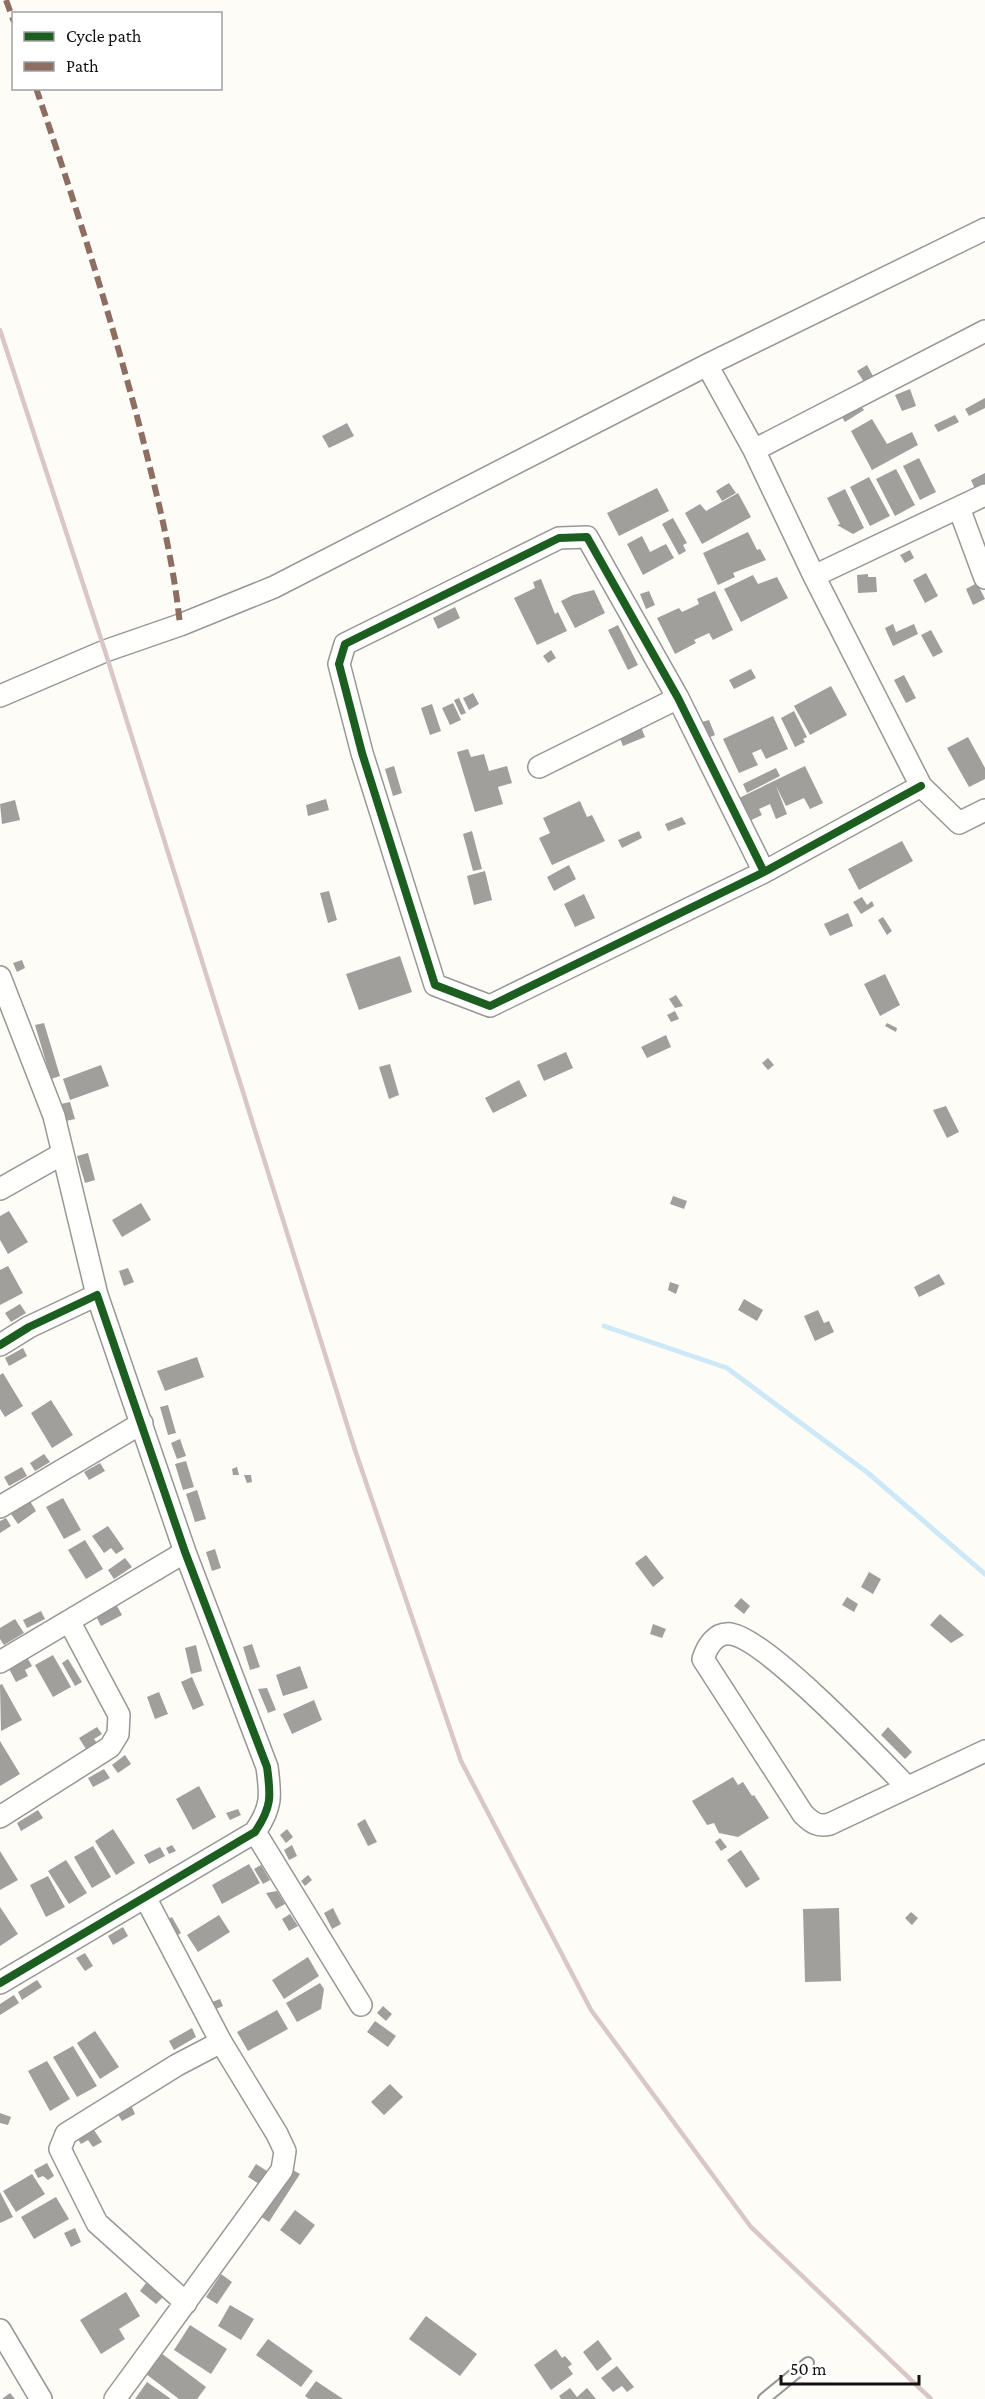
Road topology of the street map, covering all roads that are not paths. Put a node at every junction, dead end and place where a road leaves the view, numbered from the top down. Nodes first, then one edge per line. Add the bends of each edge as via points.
1 (985, 229) edge
2 (985, 331) edge
3 (707, 365) junction
4 (754, 450) junction
5 (985, 495) edge
6 (959, 508) junction
7 (814, 576) junction
8 (985, 578) edge
9 (0, 696) edge
10 (678, 698) junction
11 (539, 767) dead end
12 (921, 786) junction
13 (985, 810) edge
14 (764, 872) junction
15 (0, 976) edge
16 (7, 1019) edge
17 (62, 1154) junction
18 (0, 1189) edge
19 (97, 1295) junction
20 (0, 1345) edge
21 (142, 1423) junction
22 (0, 1507) edge
23 (185, 1552) junction
24 (69, 1621) junction
25 (0, 1662) edge
26 (985, 1751) edge
27 (907, 1787) junction
28 (0, 1817) edge
29 (255, 1832) junction
30 (146, 1897) junction
31 (0, 1983) edge
32 (361, 2005) dead end
33 (221, 2042) junction
34 (186, 2303) junction
35 (0, 2330) edge
36 (808, 2363) dead end
37 (41, 2399) edge
38 (115, 2399) edge
39 (764, 2399) edge

1 - 3 street
2 - 4 street
3 - 4 street
3 - 9 street via 274,587 105,651
4 - 7 street
5 - 6 street
6 - 7 street
6 - 8 street
7 - 12 street
10 - 11 street
10 - 14 street
10 - 14 street via 587,537 559,538 345,644 339,664 362,753 435,985 490,1006
12 - 13 street via 959,823
12 - 14 street
15 - 16 street
16 - 17 street via 48,1098
17 - 18 street
17 - 19 street
19 - 20 street via 28,1327
19 - 21 street
21 - 22 street
21 - 23 street
23 - 24 street
23 - 29 street via 267,1767 271,1797 266,1816
24 - 25 street
24 - 28 street via 119,1715 118,1734 110,1748
26 - 27 street
27 - 27 street via 830,1824 821,1827 812,1822 803,1814 703,1659 706,1648 718,1636 729,1634 771,1657
29 - 30 street
29 - 32 street
30 - 31 street
30 - 33 street
33 - 34 street via 277,2134 285,2161
33 - 34 street via 66,2134 60,2148 97,2223
34 - 38 street
35 - 37 street
36 - 39 lane

